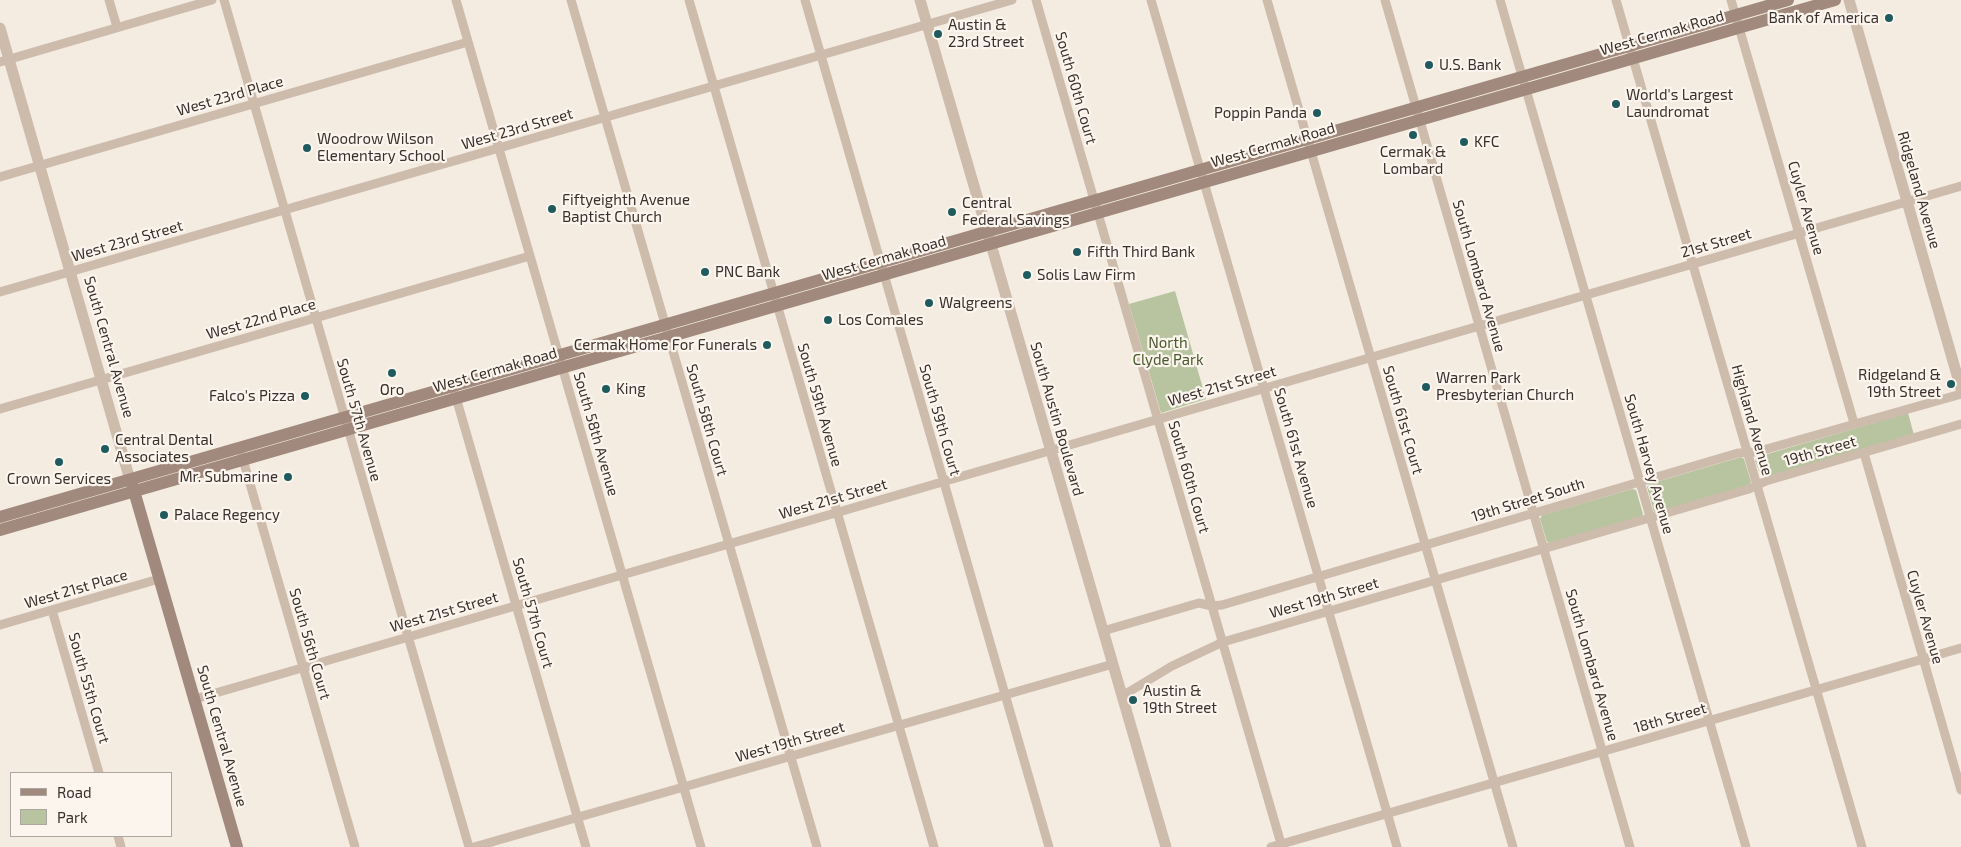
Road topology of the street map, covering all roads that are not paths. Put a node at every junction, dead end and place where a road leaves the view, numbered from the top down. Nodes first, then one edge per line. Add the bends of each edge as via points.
1 (109, 0) edge
2 (212, 0) edge
3 (224, 0) edge
4 (456, 0) edge
5 (571, 0) edge
6 (688, 0) edge
7 (805, 0) edge
8 (920, 0) edge
9 (1012, 0) edge
10 (1036, 0) edge
11 (1151, 0) edge
12 (1267, 0) edge
13 (1385, 0) edge
14 (1500, 0) edge
15 (1616, 0) edge
16 (1731, 0) edge
17 (1788, 0) edge
18 (1835, 0) edge
19 (1849, 0) edge
20 (1736, 15) junction
21 (927, 25) junction
22 (0, 28) edge
23 (117, 28) junction
24 (1739, 28) junction
25 (468, 42) junction
26 (1629, 46) junction
27 (821, 56) junction
28 (1633, 58) junction
29 (4, 60) edge
30 (1522, 76) junction
31 (714, 86) junction
32 (1526, 89) junction
33 (254, 104) junction
34 (1418, 114) junction
35 (605, 118) junction
36 (1309, 145) junction
37 (499, 148) junction
38 (40, 165) junction
39 (1202, 176) junction
40 (0, 177) edge
41 (1961, 186) edge
42 (1907, 202) junction
43 (1096, 207) junction
44 (284, 210) junction
45 (1799, 233) junction
46 (989, 238) junction
47 (530, 256) junction
48 (1693, 264) junction
49 (882, 269) junction
50 (70, 272) junction
51 (0, 292) edge
52 (1586, 295) junction
53 (775, 300) junction
54 (316, 318) junction
55 (1479, 326) junction
56 (667, 331) junction
57 (1371, 357) junction
58 (560, 362) junction
59 (102, 380) junction
60 (1264, 388) junction
61 (1961, 389) edge
62 (454, 392) junction
63 (1961, 394) edge
64 (0, 409) edge
65 (1158, 419) junction
66 (1854, 423) junction
67 (346, 424) junction
68 (1961, 424) edge
69 (1051, 450) junction
70 (1747, 452) junction
71 (1864, 453) junction
72 (241, 454) junction
73 (1640, 481) junction
74 (944, 482) junction
75 (1757, 485) junction
76 (132, 486) junction
77 (837, 513) junction
78 (1534, 513) junction
79 (0, 517) edge
80 (1650, 518) junction
81 (0, 530) edge
82 (729, 544) junction
83 (1426, 546) junction
84 (1544, 549) junction
85 (622, 575) junction
86 (1319, 576) junction
87 (159, 579) junction
88 (1436, 580) junction
89 (516, 606) junction
90 (1212, 606) junction
91 (52, 610) junction
92 (1329, 611) junction
93 (0, 625) edge
94 (1103, 631) junction
95 (408, 637) junction
96 (1223, 642) junction
97 (1961, 648) edge
98 (1923, 659) junction
99 (1112, 664) junction
100 (303, 668) junction
101 (1816, 690) junction
102 (1005, 694) junction
103 (1122, 696) junction
104 (195, 699) junction
105 (1709, 721) junction
106 (898, 725) junction
107 (1602, 751) junction
108 (791, 756) junction
109 (100, 772) edge
110 (1494, 783) junction
111 (683, 787) junction
112 (1961, 790) edge
113 (1388, 814) junction
114 (577, 817) junction
115 (1282, 846) edge
116 (237, 847) edge
117 (354, 847) edge
118 (469, 847) edge
119 (474, 847) edge
120 (586, 847) edge
121 (701, 847) edge
122 (817, 847) edge
123 (934, 847) edge
124 (1049, 847) edge
125 (1166, 847) edge
126 (1271, 847) edge
127 (1397, 847) edge
128 (1513, 847) edge
129 (1630, 847) edge
130 (1746, 847) edge
131 (1862, 847) edge

1 - 23 street
2 - 23 street
3 - 33 street, South 57th Avenue
4 - 25 street, South 58th Avenue
5 - 35 street, South 58th Court
6 - 31 street, South 59th Avenue
7 - 27 street, South 59th Court
8 - 21 street, South Austin Boulevard
9 - 21 street, West 23rd Street
10 - 43 street, South 60th Court
11 - 39 street, South 61st Avenue
12 - 36 street, South 61st Court
13 - 34 street, South Lombard Avenue
14 - 30 street, South Harvey Avenue
15 - 26 street, Highland Avenue
16 - 20 street, Cuyler Avenue
17 - 20 main road, West Cermak Road
18 - 24 main road, West Cermak Road
19 - 42 street, Ridgeland Avenue
20 - 24 street, Cuyler Avenue
20 - 26 main road, West Cermak Road
21 - 27 street, West 23rd Street
21 - 46 street, South Austin Boulevard
22 - 29 street, South Central Avenue
23 - 29 street
24 - 28 main road, West Cermak Road
24 - 45 street, Cuyler Avenue
25 - 33 street, West 23rd Place
25 - 37 street, South 58th Avenue
26 - 28 street, Highland Avenue
26 - 30 main road, West Cermak Road
27 - 31 street, West 23rd Street
27 - 49 street, South 59th Court
28 - 32 main road, West Cermak Road
28 - 48 street, Highland Avenue
29 - 38 street, South Central Avenue
30 - 32 street, South Harvey Avenue
30 - 34 main road, West Cermak Road
31 - 35 street, West 23rd Street
31 - 53 street, South 59th Avenue
32 - 34 main road, West Cermak Road
32 - 52 street, South Harvey Avenue
33 - 38 street, West 23rd Place
33 - 44 street, South 57th Avenue
34 - 36 main road, West Cermak Road
34 - 55 street, South Lombard Avenue
35 - 37 street, West 23rd Street
35 - 56 street, South 58th Court
36 - 39 main road, West Cermak Road
36 - 57 street, South 61st Court
37 - 44 street, West 23rd Street
37 - 47 street, South 58th Avenue
38 - 40 street, West 23rd Place
38 - 50 street, South Central Avenue
39 - 43 main road, West Cermak Road
39 - 60 street, South 61st Avenue
41 - 42 street, 21st Street
42 - 45 street, 21st Street
42 - 61 street, Ridgeland Avenue
43 - 46 main road, West Cermak Road
43 - 65 street, South 60th Court
44 - 50 street, West 23rd Street
44 - 54 street, South 57th Avenue
45 - 48 street, 21st Street
45 - 66 street, Cuyler Avenue
46 - 49 main road, West Cermak Road
46 - 69 street, South Austin Boulevard
47 - 54 street, West 22nd Place
47 - 58 street, South 58th Avenue
48 - 52 street, 21st Street
48 - 70 street, Highland Avenue
49 - 53 main road, West Cermak Road
49 - 74 street, South 59th Court
50 - 51 street, West 23rd Street
50 - 59 street, South Central Avenue
52 - 55 street, 21st Street
52 - 73 street, South Harvey Avenue
53 - 56 main road, West Cermak Road
53 - 77 street, South 59th Avenue
54 - 59 street, West 22nd Place
54 - 67 street, South 57th Avenue
55 - 57 street, West 21st Street
55 - 78 street, South Lombard Avenue
56 - 58 main road, West Cermak Road
56 - 82 street, South 58th Court
57 - 60 street, West 21st Street
57 - 83 street, South 61st Court
58 - 62 main road, West Cermak Road
58 - 85 street, South 58th Avenue
59 - 64 street, West 22nd Place
59 - 76 street, South Central Avenue
60 - 65 street, West 21st Street
60 - 86 street, South 61st Avenue
62 - 67 main road, West Cermak Road
62 - 89 street, South 57th Court
63 - 66 street, 19th Street South
65 - 69 street, West 21st Street
65 - 90 street, South 60th Court
66 - 70 street, 19th Street South
67 - 72 main road, West Cermak Road
67 - 95 street, South 57th Avenue
68 - 71 street, 19th Street
69 - 74 street, West 21st Street
69 - 94 street, South Austin Boulevard
70 - 73 street, 19th Street South
70 - 75 street, Highland Avenue
71 - 75 street, 19th Street
71 - 98 street, Cuyler Avenue
72 - 76 main road, West Cermak Road
72 - 100 street, South 56th Court
73 - 78 street, 19th Street South
73 - 80 street, South Harvey Avenue
74 - 77 street, West 21st Street
74 - 102 street, South 59th Court
75 - 80 street, 19th Street
75 - 101 street, Highland Avenue
76 - 79 main road, West Cermak Road
76 - 81 main road, West Cermak Road
76 - 87 main road, South Central Avenue
77 - 82 street, West 21st Street
77 - 106 street, South 59th Avenue
78 - 83 street, 19th Street South
78 - 84 street, South Lombard Avenue
80 - 84 street, 19th Street
80 - 105 street, South Harvey Avenue
82 - 85 street, West 21st Street
82 - 108 street, South 58th Court
83 - 86 street, 19th Street South
83 - 88 street, South 61st Court
84 - 88 street, West 19th Street
84 - 107 street, South Lombard Avenue
85 - 89 street, West 21st Street
85 - 111 street, South 58th Avenue
86 - 90 street, 19th Street South
86 - 92 street, South 61st Avenue
87 - 91 street, West 21st Place
87 - 104 main road, South Central Avenue
88 - 92 street, West 19th Street
88 - 110 street, South 61st Court
89 - 95 street, West 21st Street
89 - 114 street, South 57th Court
90 - 94 street, 19th Street South via 1200,603
90 - 96 street, South 60th Court
91 - 93 street, West 21st Place
91 - 109 street, South 55th Court
92 - 96 street, West 19th Street
92 - 113 street, South 61st Avenue
94 - 99 street, South Austin Boulevard
95 - 100 street, West 21st Street
95 - 118 street, South 57th Avenue
96 - 103 street, West 19th Street via 1172,666
96 - 115 street, South 60th Court
97 - 98 street, 18th Street
98 - 101 street, 18th Street
98 - 112 street, Cuyler Avenue
99 - 102 street, West 19th Street
99 - 103 street, South Austin Boulevard
100 - 104 street, West 21st Street
100 - 117 street, South 56th Court
101 - 105 street, 18th Street
101 - 131 street, Highland Avenue
102 - 106 street, West 19th Street
102 - 124 street, South 59th Court
103 - 125 street, South Austin Boulevard
104 - 116 main road, South Central Avenue
105 - 107 street, 18th Street
105 - 130 street, South Harvey Avenue
106 - 108 street, West 19th Street
106 - 123 street, South 59th Avenue
107 - 110 street, 18th Street
107 - 129 street, South Lombard Avenue
108 - 111 street, West 19th Street
108 - 122 street, South 58th Court
110 - 113 street, 18th Street
110 - 128 street, South 61st Court
111 - 114 street, West 19th Street
111 - 121 street, South 58th Avenue
113 - 115 street, 18th Street
113 - 127 street, South 61st Avenue
114 - 119 street, West 19th Street
114 - 120 street, South 57th Court
115 - 126 street, 18th Street

